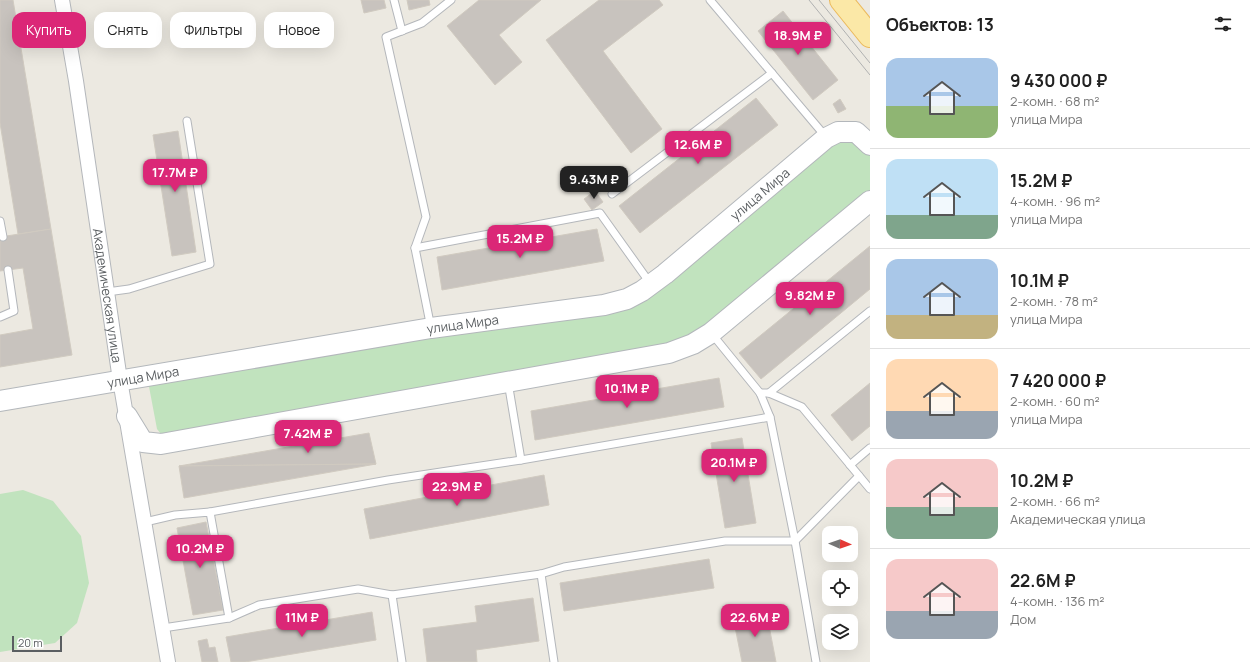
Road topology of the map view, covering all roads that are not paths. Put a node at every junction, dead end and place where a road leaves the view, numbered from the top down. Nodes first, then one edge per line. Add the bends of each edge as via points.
1 (62, 0) edge
2 (394, 0) edge
3 (451, 0) edge
4 (710, 0) edge
5 (841, 0) edge
6 (402, 31) junction
7 (870, 36) edge
8 (772, 73) junction
9 (187, 121) dead end
10 (826, 138) junction
11 (869, 142) edge
12 (612, 194) dead end
13 (870, 200) edge
14 (0, 220) edge
15 (3, 237) dead end
16 (416, 248) junction
17 (8, 270) dead end
18 (651, 284) junction
19 (108, 292) junction
20 (870, 311) edge
21 (0, 317) edge
22 (431, 328) junction
23 (711, 333) junction
24 (120, 380) junction
25 (508, 382) junction
26 (760, 393) junction
27 (769, 393) junction
28 (0, 401) edge
29 (127, 416) junction
30 (770, 417) junction
31 (870, 448) edge
32 (521, 460) junction
33 (850, 465) junction
34 (859, 476) junction
35 (870, 489) edge
36 (210, 512) junction
37 (145, 522) junction
38 (795, 540) junction
39 (541, 574) junction
40 (392, 595) junction
41 (229, 618) junction
42 (163, 628) junction
43 (168, 662) edge
44 (402, 662) edge
45 (554, 662) edge
46 (816, 662) edge

1 - 19 street, Академическая улица
2 - 6 lane
3 - 6 lane via 422,23
4 - 8 lane
5 - 7 main road
6 - 16 lane via 386,37 426,217
8 - 10 lane
8 - 12 lane
9 - 19 lane via 210,264 129,289
10 - 11 street, улица Мира via 838,132 856,132
10 - 18 street, улица Мира
13 - 23 street
14 - 15 lane
16 - 18 lane via 600,213
16 - 22 lane
17 - 21 lane via 14,310
18 - 22 street, улица Мира via 627,299 604,305
19 - 24 street, Академическая улица
20 - 27 lane
22 - 24 street, улица Мира
23 - 25 street via 670,353
23 - 26 lane
24 - 28 street, улица Мира
24 - 29 street, Академическая улица
25 - 29 street via 161,444 143,442
25 - 32 lane
26 - 27 lane
26 - 30 lane
27 - 33 lane via 802,407
29 - 37 street, Академическая улица
30 - 32 lane
30 - 38 lane
31 - 33 lane
32 - 36 lane via 388,480
33 - 34 lane
34 - 35 lane
34 - 38 lane
36 - 37 lane via 175,515
36 - 41 lane
37 - 42 street, Академическая улица
38 - 39 lane via 725,541
38 - 46 lane
39 - 40 lane
39 - 45 lane
40 - 41 lane via 358,589 259,605
40 - 44 lane
41 - 42 lane
42 - 43 street, Академическая улица

